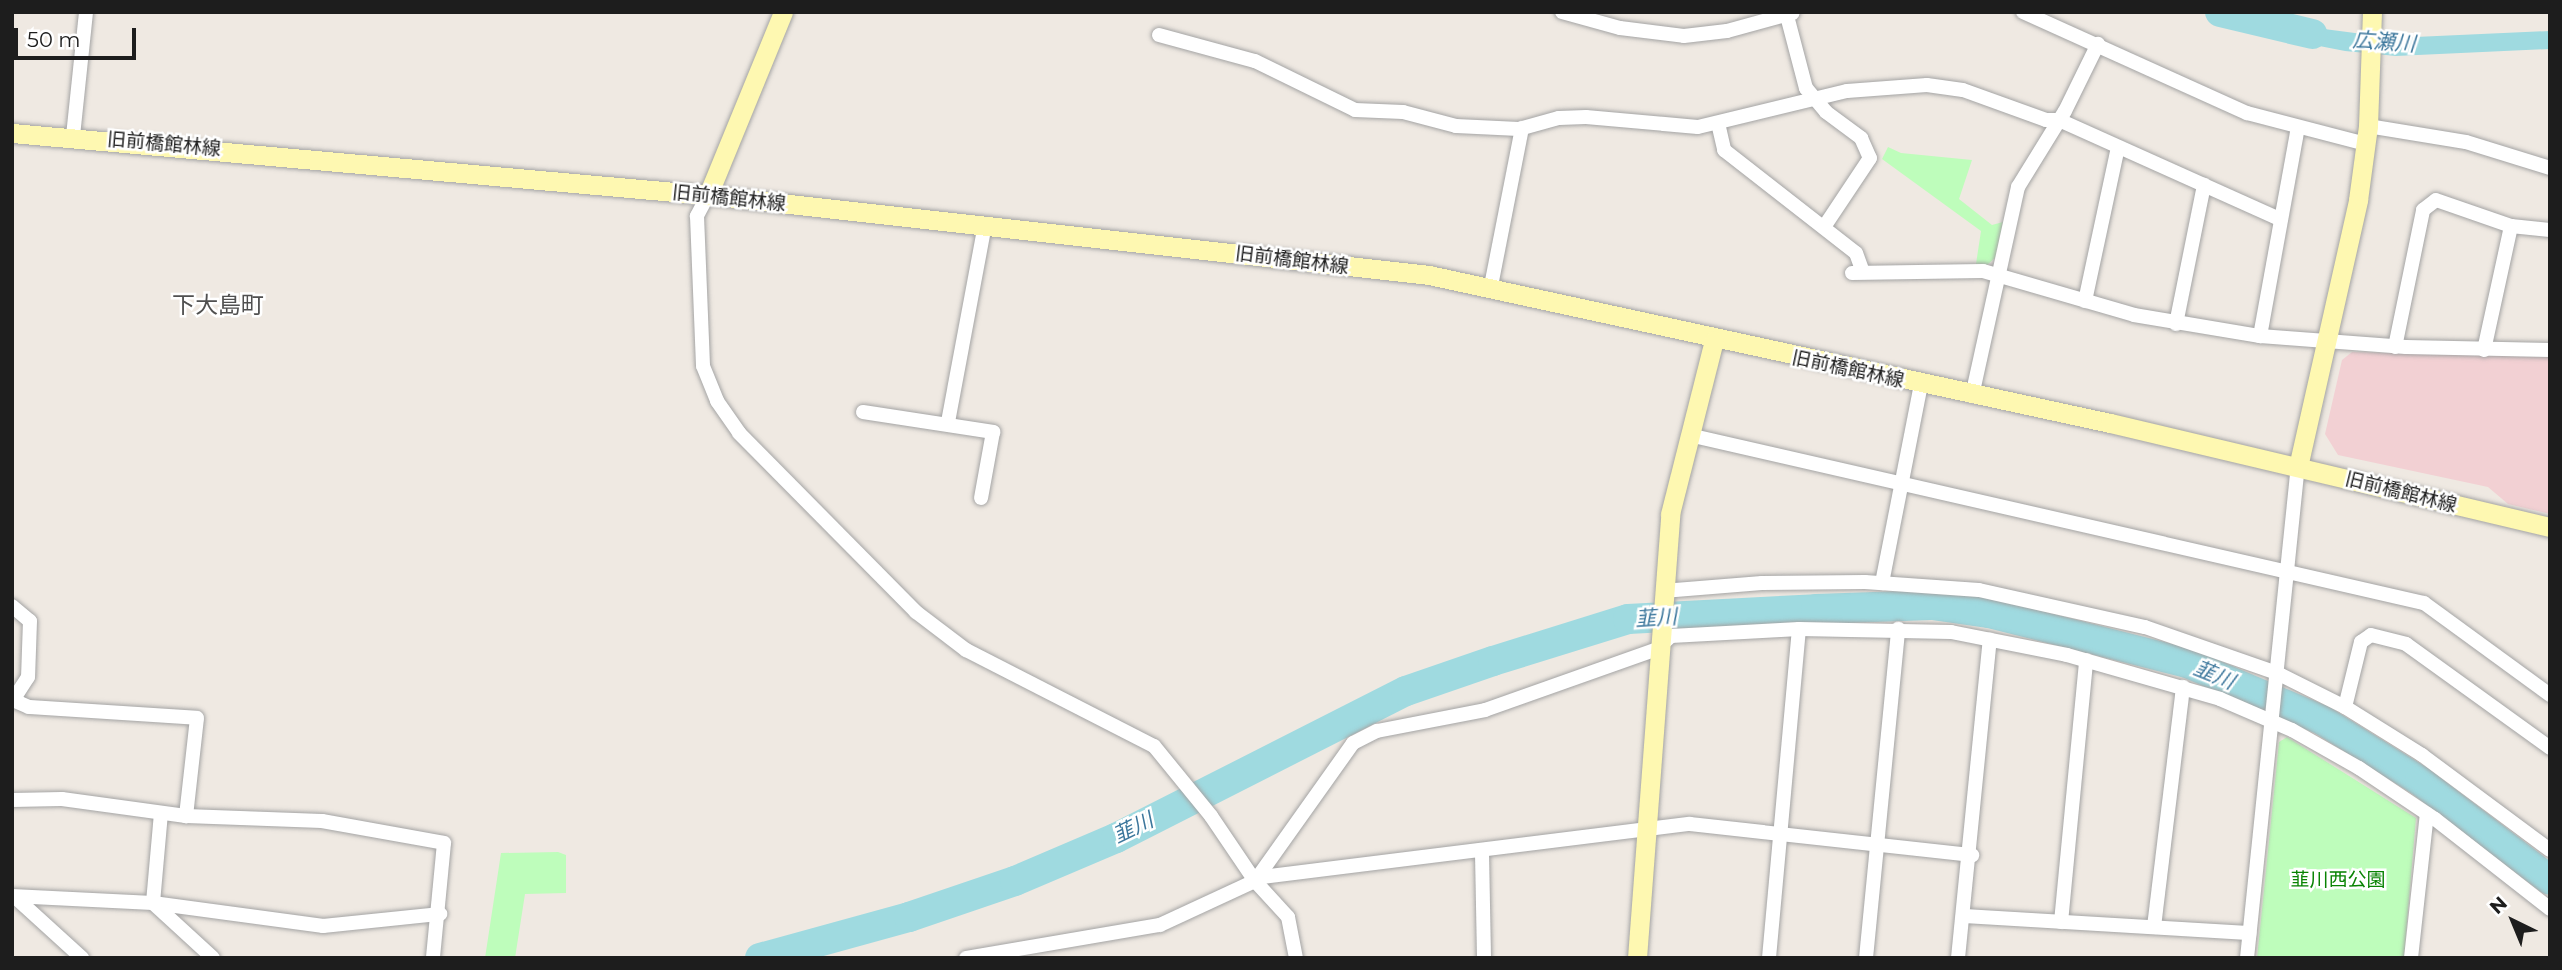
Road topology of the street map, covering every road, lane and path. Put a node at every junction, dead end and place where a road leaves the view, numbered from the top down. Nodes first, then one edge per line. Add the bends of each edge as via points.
1 (86, 12) edge
2 (783, 12) edge
3 (1562, 12) edge
4 (2023, 12) edge
5 (1790, 13) edge
6 (2371, 18) edge
7 (1159, 35) dead end
8 (2098, 44) junction
9 (1814, 99) junction
10 (2059, 120) junction
11 (1718, 124) junction
12 (2298, 127) junction
13 (1522, 128) junction
14 (12, 133) edge
15 (2367, 135) junction
16 (73, 136) junction
17 (2118, 146) junction
18 (2550, 168) edge
19 (2204, 186) junction
20 (708, 195) junction
21 (2281, 220) junction
22 (985, 225) junction
23 (2511, 226) junction
24 (1824, 227) junction
25 (2550, 230) edge
26 (2001, 275) junction
27 (1491, 286) junction
28 (2085, 300) junction
29 (2176, 324) junction
30 (2260, 336) junction
31 (1714, 340) junction
32 (2328, 342) junction
33 (2395, 346) junction
34 (2484, 350) junction
35 (2550, 350) edge
36 (1921, 385) junction
37 (1972, 396) junction
38 (863, 412) dead end
39 (948, 422) junction
40 (1689, 435) junction
41 (2298, 467) junction
42 (1902, 483) junction
43 (981, 498) dead end
44 (2550, 527) edge
45 (2290, 573) junction
46 (1882, 583) junction
47 (1663, 594) junction
48 (12, 606) edge
49 (1799, 629) junction
50 (1898, 629) junction
51 (1658, 639) junction
52 (1990, 640) junction
53 (2086, 660) junction
54 (2277, 679) junction
55 (2183, 687) junction
56 (2550, 695) edge
57 (13, 700) edge
58 (2345, 707) junction
59 (2273, 715) junction
60 (2550, 748) edge
61 (12, 800) edge
62 (161, 813) junction
63 (2427, 814) junction
64 (186, 816) junction
65 (1646, 829) junction
66 (1781, 834) junction
67 (2548, 844) edge
68 (1878, 845) junction
69 (1482, 853) junction
70 (1972, 855) junction
71 (1258, 879) junction
72 (14, 897) edge
73 (153, 903) junction
74 (2550, 909) edge
75 (440, 914) junction
76 (1964, 916) junction
77 (2061, 922) junction
78 (2154, 927) junction
79 (2249, 933) junction
80 (82, 958) edge
81 (214, 958) edge
82 (433, 958) edge
83 (966, 958) edge
84 (1296, 958) edge
85 (1484, 958) edge
86 (1637, 958) edge
87 (1769, 958) edge
88 (1866, 958) edge
89 (1958, 958) edge
90 (2247, 958) edge
91 (2411, 958) edge

1 - 16 street
2 - 20 street
3 - 5 street via 1620,28 1684,36 1727,32
4 - 8 street
5 - 9 street via 1806,88
6 - 15 street
7 - 13 street via 1255,61 1355,110 1403,112 1456,125
8 - 10 street
8 - 12 street via 2225,104
9 - 10 street via 1870,88 1927,85 1963,90 2046,120
9 - 11 street
9 - 24 street via 1861,138 1870,158
10 - 17 street
10 - 26 street via 2018,187
11 - 13 street via 1660,126 1586,117 1559,118
11 - 24 street via 1724,150
12 - 15 street
12 - 21 street
13 - 27 street
14 - 16 street, 旧前橋館林線
15 - 18 street via 2466,142
15 - 32 street
16 - 20 street, 旧前橋館林線
17 - 19 street
17 - 28 street
19 - 21 street
19 - 29 street
20 - 22 street, 旧前橋館林線
20 - 71 street via 697,216 703,366 717,401 739,433 916,612 966,650 1154,746
21 - 30 street
22 - 27 street, 旧前橋館林線
22 - 39 street
23 - 25 street
23 - 33 street via 2436,200 2423,210
23 - 34 street
24 - 26 street via 1856,253 1857,273 1950,270
26 - 28 street
26 - 37 street
27 - 31 street, 旧前橋館林線
28 - 29 street
29 - 30 street
30 - 32 street
31 - 36 street, 旧前橋館林線
31 - 40 street
32 - 33 street
32 - 41 street
33 - 34 street
34 - 35 street
36 - 37 street, 旧前橋館林線
36 - 42 street
37 - 41 street, 旧前橋館林線
38 - 39 street
39 - 43 street via 993,432
40 - 42 street
40 - 47 street via 1670,514
41 - 44 street, 旧前橋館林線
41 - 45 street
42 - 45 street
42 - 46 street
45 - 54 street
45 - 56 street via 2424,603
46 - 47 street via 1762,583
46 - 54 street via 1979,590 2145,627
47 - 51 street
48 - 57 street via 30,621 28,677
49 - 50 street
49 - 51 street
49 - 66 street
50 - 52 street
50 - 68 street
51 - 65 street
51 - 71 street via 1485,710 1377,731 1353,743
52 - 53 street
52 - 70 street
53 - 55 street
53 - 77 street
54 - 58 street
54 - 59 street
55 - 59 street
55 - 78 street
57 - 64 street via 29,706 197,718
58 - 60 street via 2361,642 2371,635 2406,644
58 - 67 street
59 - 63 street
59 - 79 street
61 - 62 street via 62,799
62 - 64 street
62 - 73 street
63 - 74 street
63 - 91 street
64 - 75 street via 322,821 444,843
65 - 66 street via 1690,824
65 - 69 street
65 - 86 street
66 - 68 street
66 - 87 street
68 - 70 street
68 - 88 street
69 - 71 street
69 - 85 street
70 - 76 street
71 - 83 street via 1160,925
71 - 84 street via 1288,918
72 - 73 street
72 - 80 street
73 - 75 street via 323,926
73 - 81 street
75 - 82 street
76 - 77 street
76 - 89 street
77 - 78 street
78 - 79 street
79 - 90 street

